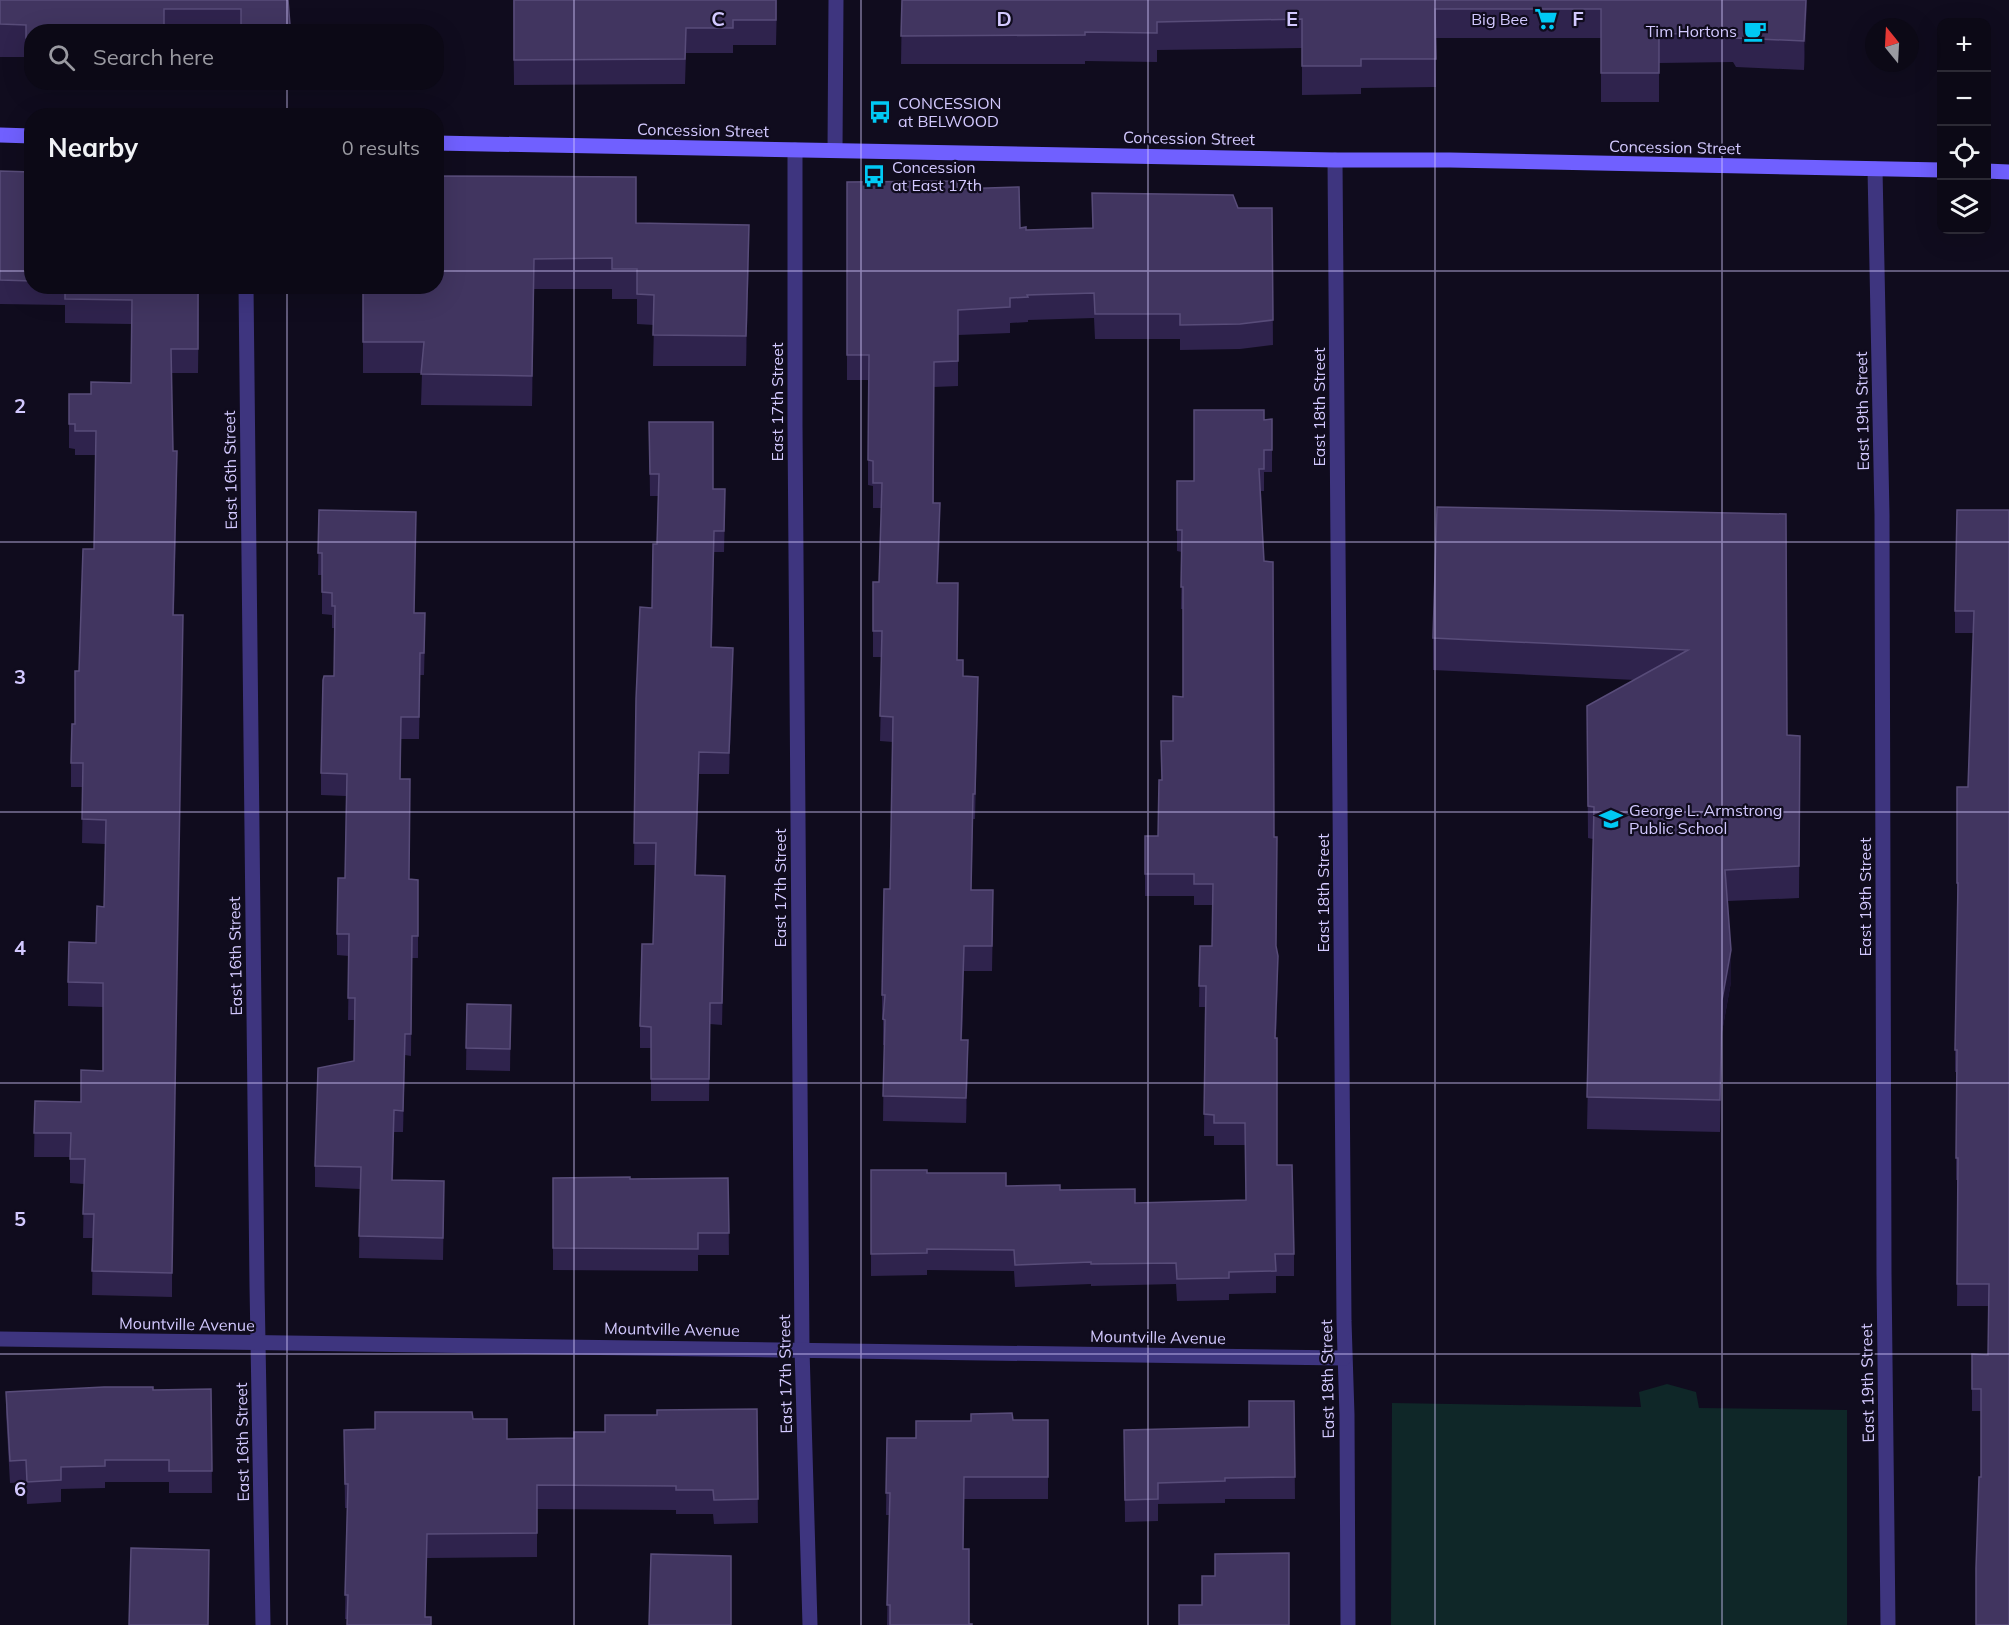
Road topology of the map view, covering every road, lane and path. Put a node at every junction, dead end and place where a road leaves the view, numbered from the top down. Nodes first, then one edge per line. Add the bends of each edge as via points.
1 (836, 0) edge
2 (0, 135) edge
3 (24, 136) edge
4 (444, 143) edge
5 (795, 150) junction
6 (835, 150) junction
7 (1335, 160) junction
8 (1875, 169) junction
9 (1937, 170) edge
10 (1991, 171) edge
11 (2009, 172) edge
12 (246, 294) edge
13 (0, 1339) edge
14 (258, 1343) junction
15 (802, 1349) junction
16 (1344, 1358) junction
17 (263, 1625) edge
18 (810, 1625) edge
19 (1348, 1625) edge
20 (1888, 1625) edge

1 - 6 street
2 - 3 main road
4 - 5 main road, Concession Street
5 - 6 main road, Concession Street
5 - 15 street, East 17th Street
6 - 7 main road, Concession Street
7 - 8 main road, Concession Street
7 - 16 street, East 18th Street
8 - 9 main road, Concession Street
8 - 20 street, East 19th Street via 1882,515
10 - 11 main road
12 - 14 street, East 16th Street
13 - 14 street, Mountville Avenue
14 - 15 street, Mountville Avenue
14 - 17 street, East 16th Street
15 - 16 street, Mountville Avenue
15 - 18 street, East 17th Street
16 - 19 street, East 18th Street

